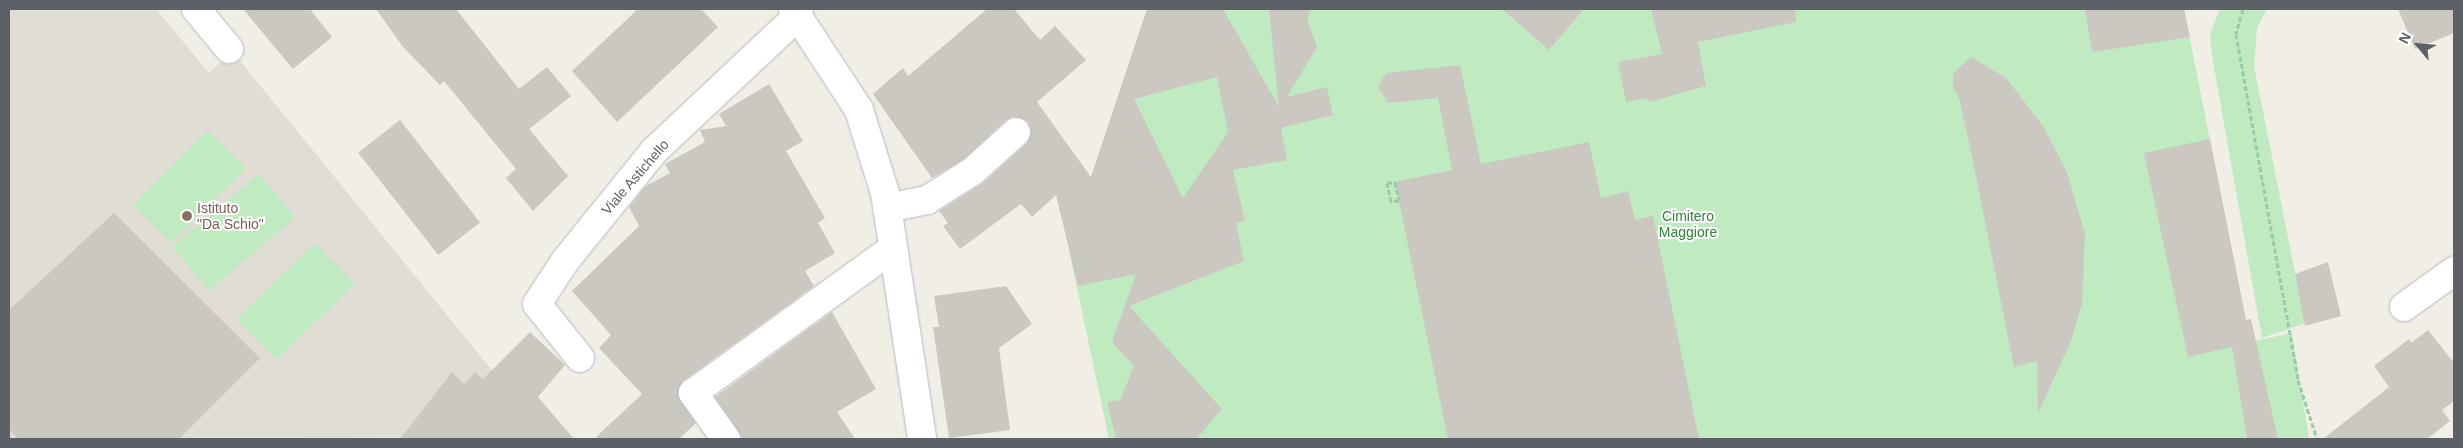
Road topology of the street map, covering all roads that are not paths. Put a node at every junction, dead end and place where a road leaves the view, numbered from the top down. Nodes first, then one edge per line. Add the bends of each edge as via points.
1 (196, 9) edge
2 (796, 12) edge
3 (229, 49) dead end
4 (1016, 132) dead end
5 (887, 208) junction
6 (893, 248) junction
7 (2454, 272) edge
8 (2404, 306) dead end
9 (580, 358) dead end
10 (726, 439) edge
11 (922, 439) edge

1 - 3 street
2 - 5 street, Viale Astichello via 859,110
2 - 9 street, Viale Astichello via 654,151 565,261 537,304
4 - 5 street via 973,170 927,200
5 - 6 street, Viale Astichello
6 - 10 street via 693,393
6 - 11 street, Viale Astichello
7 - 8 street

